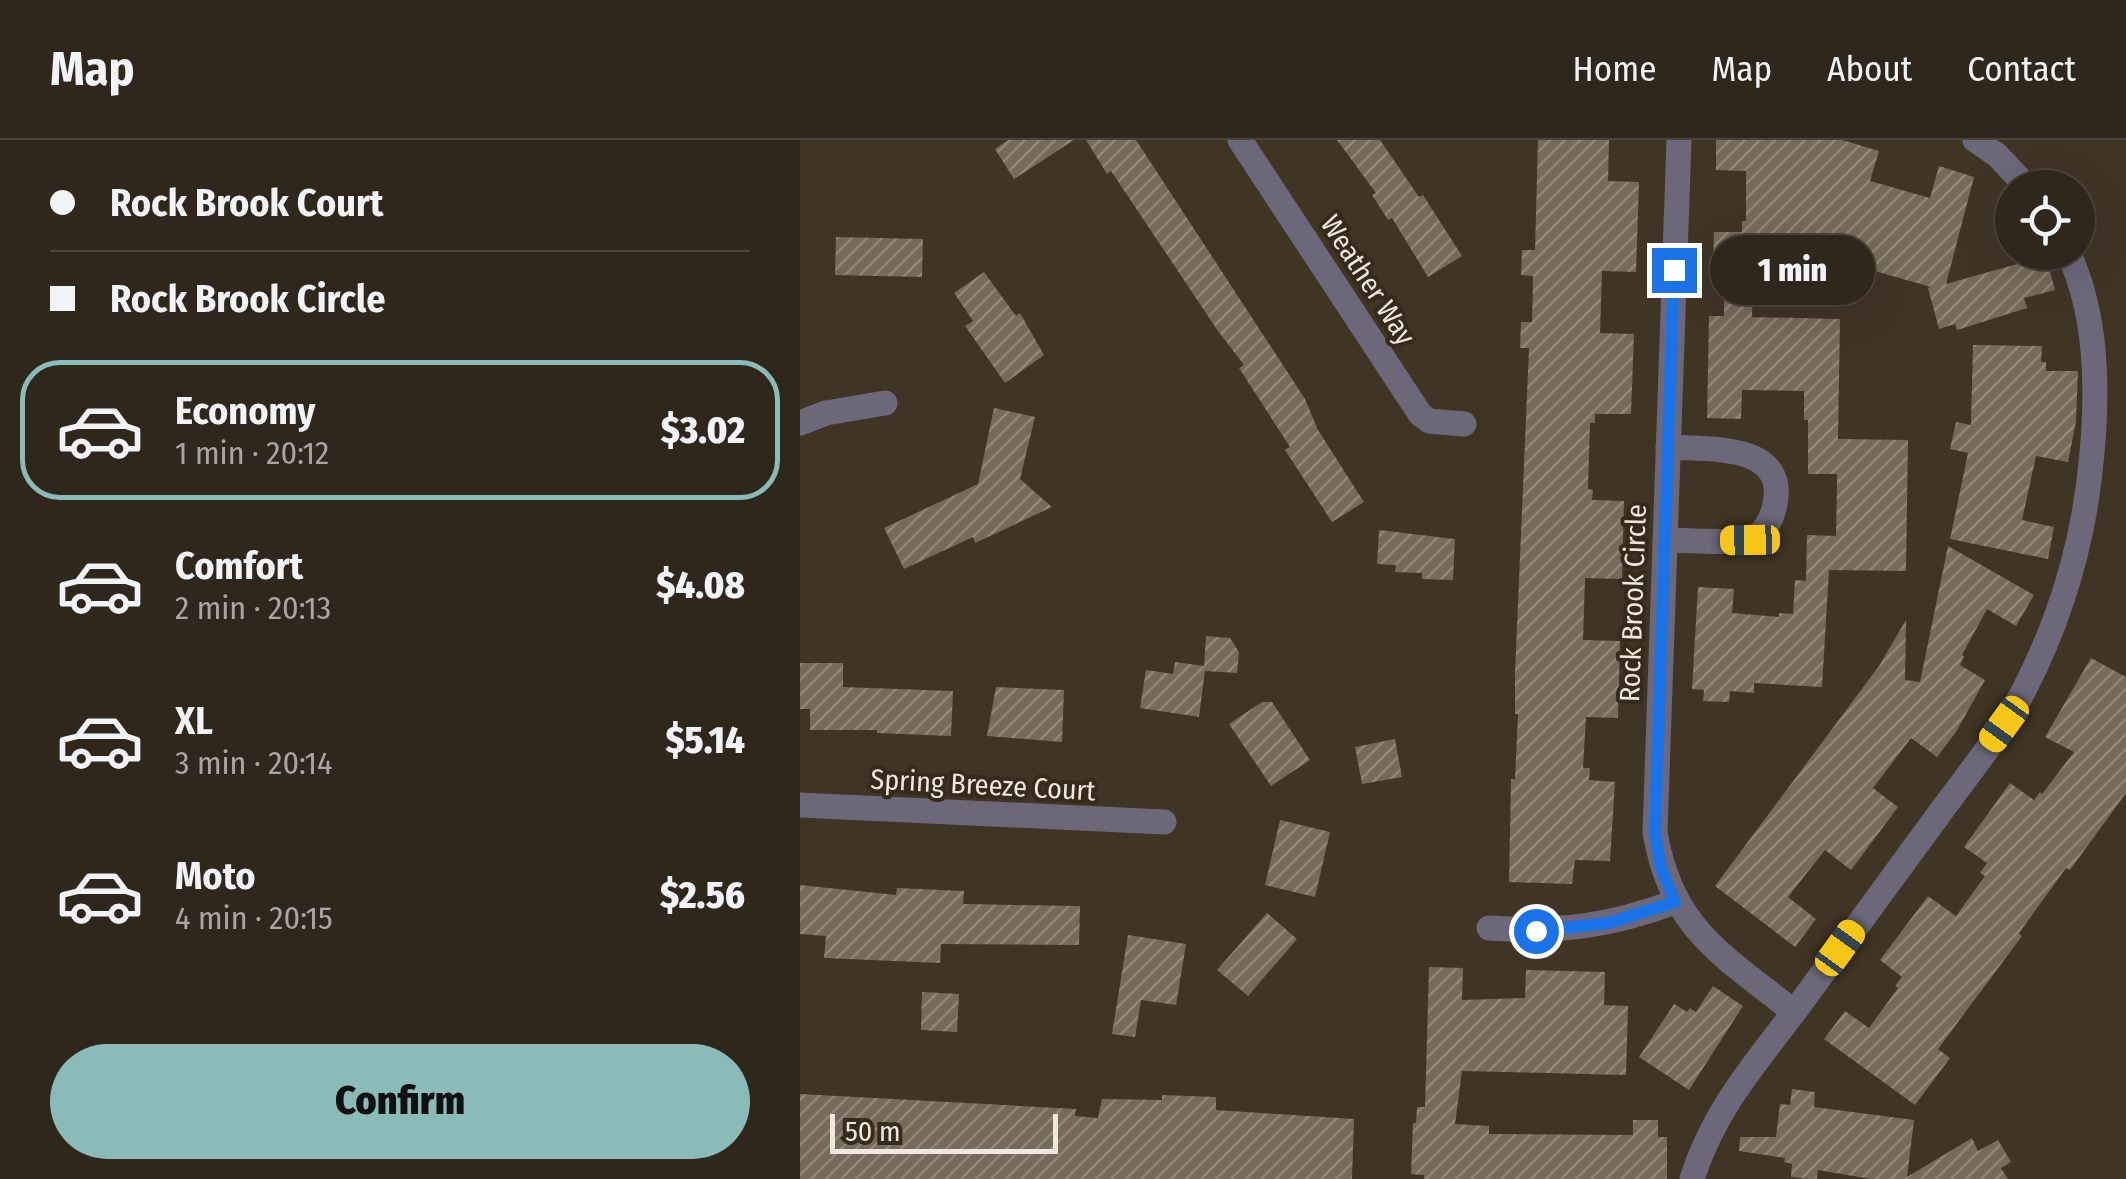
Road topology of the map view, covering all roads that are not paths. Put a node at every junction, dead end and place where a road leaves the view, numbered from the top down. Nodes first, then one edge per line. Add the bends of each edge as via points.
1 (1240, 140) edge
2 (1679, 140) edge
3 (1976, 140) edge
4 (2011, 170) edge
5 (2076, 270) edge
6 (885, 403) dead end
7 (800, 423) edge
8 (1464, 424) dead end
9 (1668, 447) junction
10 (1665, 540) junction
11 (800, 805) edge
12 (1164, 822) dead end
13 (1675, 902) junction
14 (1490, 928) dead end
15 (1794, 1012) junction
16 (1692, 1179) edge

1 - 8 street, Weather Way via 1420,414 1428,421
2 - 9 street, Rock Brook Circle
3 - 4 street
5 - 15 street via 2094,352 2095,420 2076,555 2054,623 2004,724
6 - 7 street
9 - 10 street, Rock Brook Circle
9 - 10 street via 1748,453 1767,465 1775,507 1768,526 1750,540
10 - 13 street, Rock Brook Circle via 1655,832
11 - 12 street, Spring Breeze Court
13 - 14 street via 1583,928
13 - 15 street, Rock Brook Circle via 1710,946
15 - 16 street via 1736,1086

